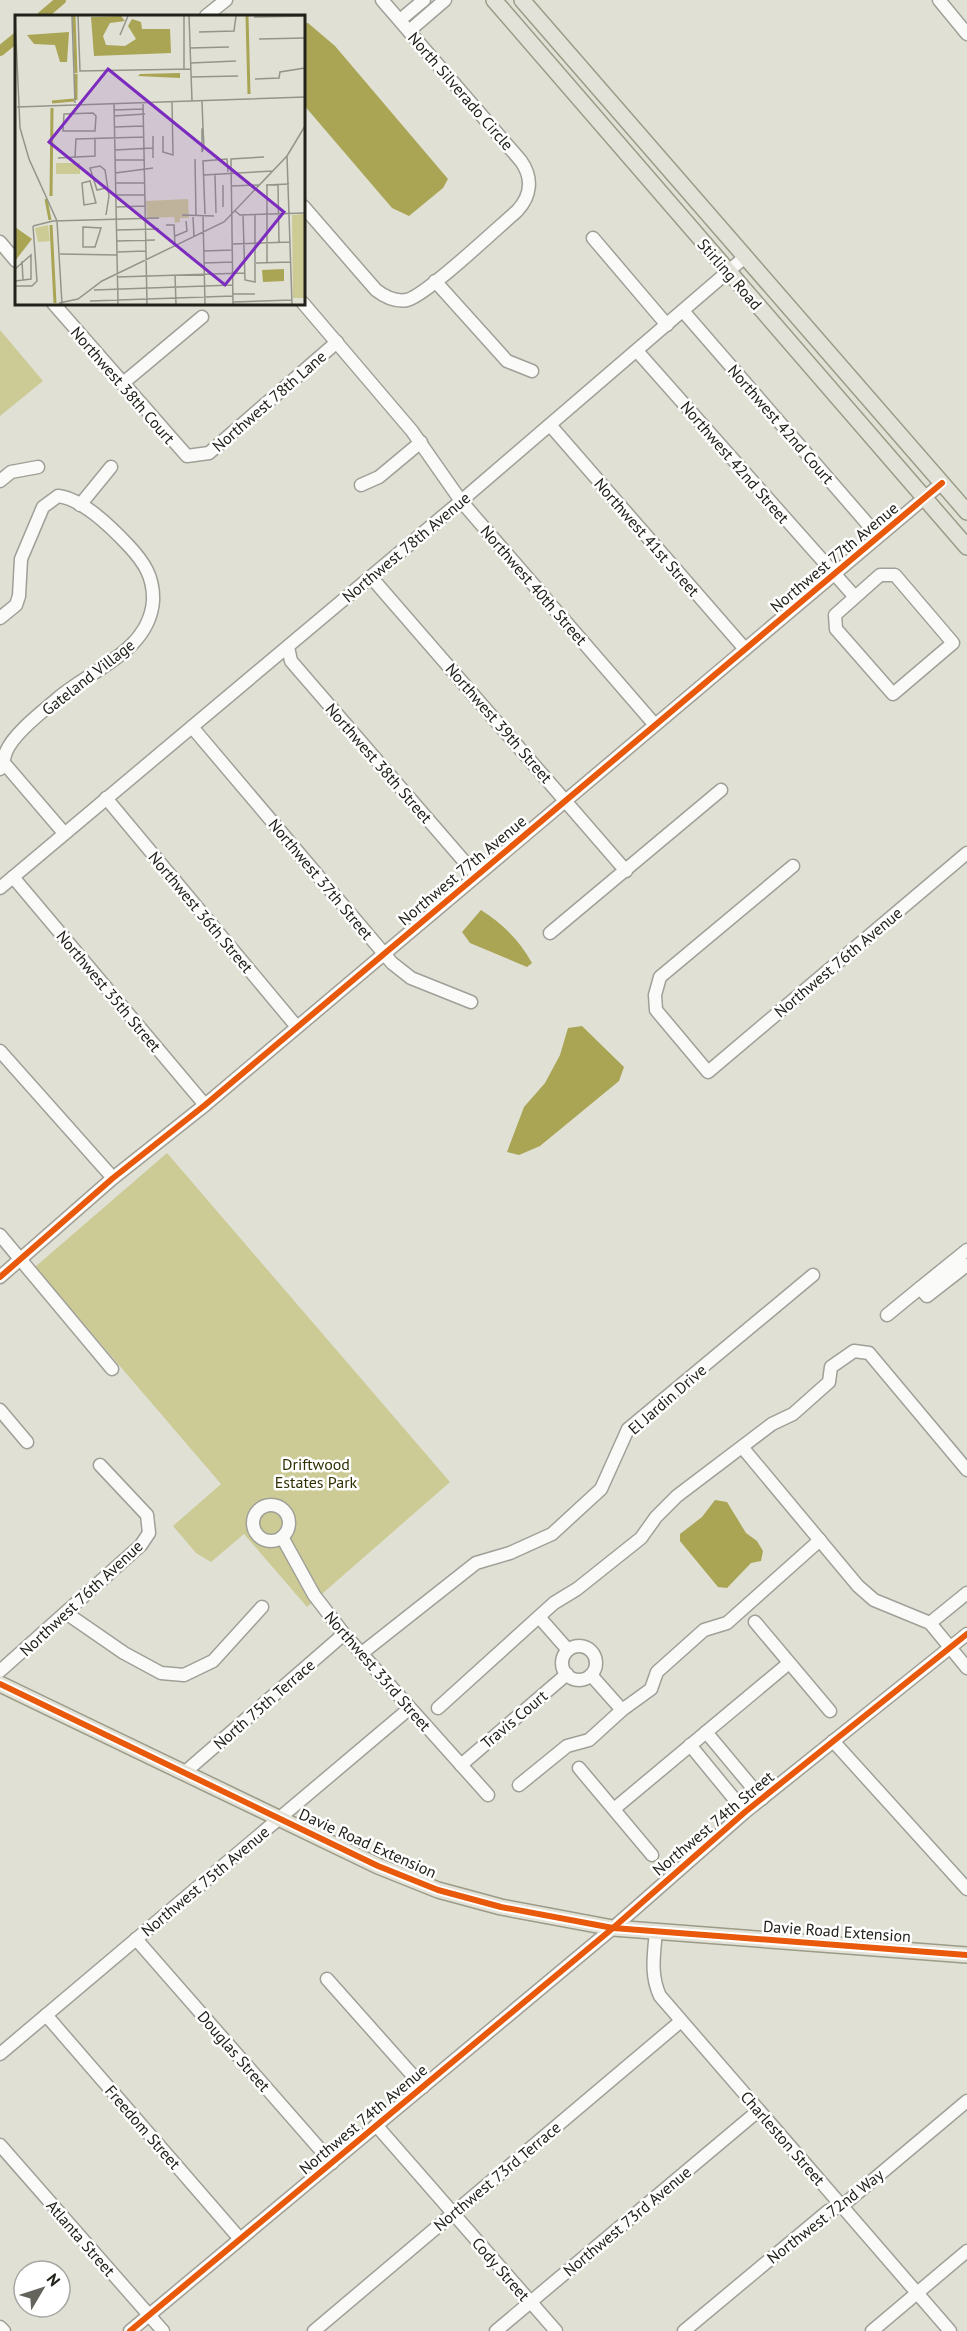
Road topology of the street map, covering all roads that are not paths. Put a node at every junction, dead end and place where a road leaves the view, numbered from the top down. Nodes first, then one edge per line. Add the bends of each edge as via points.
1 (226, 0) edge
2 (382, 0) edge
3 (424, 0) edge
4 (445, 0) edge
5 (494, 0) edge
6 (522, 0) edge
7 (939, 0) edge
8 (207, 15) edge
9 (400, 20) junction
10 (409, 31) junction
11 (967, 34) edge
12 (304, 207) edge
13 (593, 238) dead end
14 (0, 242) edge
15 (745, 256) junction
16 (15, 260) edge
17 (728, 271) junction
18 (435, 281) junction
19 (53, 304) edge
20 (304, 304) edge
21 (683, 311) junction
22 (202, 317) dead end
23 (667, 325) junction
24 (337, 342) junction
25 (637, 351) junction
26 (532, 371) dead end
27 (122, 384) junction
28 (550, 426) junction
29 (421, 442) junction
30 (198, 457) joint
31 (38, 466) dead end
32 (111, 467) dead end
33 (0, 481) edge
34 (942, 483) junction
35 (361, 485) dead end
36 (924, 498) junction
37 (461, 501) junction
38 (80, 505) junction
39 (967, 512) edge
40 (878, 536) junction
41 (967, 548) edge
42 (834, 574) junction
43 (371, 577) junction
44 (855, 597) junction
45 (0, 618) edge
46 (288, 647) junction
47 (745, 649) junction
48 (656, 725) junction
49 (192, 728) junction
50 (2, 758) edge
51 (721, 790) dead end
52 (106, 798) junction
53 (567, 800) junction
54 (64, 833) junction
55 (967, 853) edge
56 (793, 866) dead end
57 (626, 871) junction
58 (476, 875) junction
59 (13, 877) junction
60 (0, 888) edge
61 (550, 933) dead end
62 (383, 952) junction
63 (471, 1002) dead end
64 (297, 1027) junction
65 (0, 1051) edge
66 (205, 1105) junction
67 (113, 1178) junction
68 (0, 1235) edge
69 (967, 1250) edge
70 (19, 1261) junction
71 (967, 1265) edge
72 (813, 1275) dead end
73 (0, 1277) edge
74 (920, 1288) junction
75 (887, 1315) dead end
76 (112, 1369) dead end
77 (0, 1410) edge
78 (27, 1442) dead end
79 (742, 1447) junction
80 (100, 1465) dead end
81 (967, 1470) edge
82 (282, 1537) dead end
83 (820, 1540) junction
84 (967, 1593) edge
85 (262, 1607) dead end
86 (66, 1613) junction
87 (539, 1617) junction
88 (755, 1622) dead end
89 (930, 1623) junction
90 (344, 1634) junction
91 (967, 1634) edge
92 (950, 1648) junction
93 (568, 1650) junction
94 (362, 1653) junction
95 (789, 1663) junction
96 (967, 1668) edge
97 (0, 1671) edge
98 (567, 1674) junction
99 (591, 1675) junction
100 (0, 1684) edge
101 (410, 1708) junction
102 (438, 1708) dead end
103 (622, 1710) junction
104 (830, 1711) dead end
105 (706, 1732) junction
106 (833, 1741) junction
107 (690, 1745) junction
108 (461, 1765) junction
109 (579, 1768) dead end
110 (184, 1773) junction
111 (519, 1785) dead end
112 (488, 1795) dead end
113 (762, 1799) junction
114 (614, 1809) junction
115 (745, 1812) junction
116 (280, 1819) junction
117 (652, 1855) dead end
118 (967, 1889) edge
119 (613, 1928) junction
120 (656, 1931) junction
121 (136, 1939) junction
122 (967, 1955) edge
123 (327, 1979) dead end
124 (46, 2015) junction
125 (681, 2022) junction
126 (0, 2054) edge
127 (423, 2087) junction
128 (967, 2101) edge
129 (758, 2111) junction
130 (376, 2125) junction
131 (0, 2145) edge
132 (332, 2163) junction
133 (842, 2206) junction
134 (453, 2214) junction
135 (240, 2240) junction
136 (967, 2251) edge
137 (917, 2293) junction
138 (530, 2303) junction
139 (149, 2315) junction
140 (0, 2326) edge
141 (4, 2331) edge
142 (130, 2331) edge
143 (163, 2331) edge
144 (314, 2331) edge
145 (496, 2331) edge
146 (556, 2331) edge
147 (684, 2331) edge
148 (872, 2331) edge
149 (950, 2331) edge

1 - 8 street
2 - 9 street, North Silverado Circle
3 - 9 street
4 - 10 street
5 - 17 main road, Stirling Road
6 - 15 main road, Stirling Road
7 - 11 street
9 - 10 street, North Silverado Circle
10 - 18 street, North Silverado Circle via 521,161 529,177 525,202 517,211
12 - 18 street via 382,295 395,300 412,298
13 - 23 street
14 - 16 street
15 - 17 street, Northwest 78th Avenue
15 - 34 main road, Stirling Road
17 - 21 street, Northwest 78th Avenue
17 - 36 main road, Stirling Road
18 - 26 street via 504,359
19 - 27 street, Northwest 38th Court
20 - 24 street, Northwest 40th Street
21 - 23 street, Northwest 78th Avenue
21 - 40 street, Northwest 42nd Court
22 - 27 street
23 - 25 street, Northwest 78th Avenue
24 - 29 street, Northwest 40th Street
24 - 30 street, Northwest 78th Lane via 208,453
25 - 28 street, Northwest 78th Avenue
25 - 42 street, Northwest 42nd Street
27 - 30 street, Northwest 38th Court via 177,448 187,456
28 - 37 street, Northwest 78th Avenue
28 - 47 street, Northwest 41st Street
29 - 35 street via 379,477
29 - 37 street, Northwest 40th Street
31 - 33 street via 11,472
32 - 38 street
34 - 36 street, Northwest 77th Avenue
34 - 39 main road, Stirling Road
36 - 40 street, Northwest 77th Avenue
36 - 41 main road, Stirling Road
37 - 43 street, Northwest 78th Avenue
37 - 48 street, Northwest 40th Street
38 - 45 street, Gateland Village via 58,496 43,507 21,559 20,596 16,605
38 - 50 street, Gateland Village via 117,533 144,563 153,587 152,611 144,632 130,647 58,697 27,726
40 - 42 street, Northwest 77th Avenue
42 - 44 street, Northwest 42nd Street
42 - 47 street, Northwest 77th Avenue
43 - 46 street, Northwest 78th Avenue
43 - 53 street, Northwest 39th Street
44 - 44 street via 835,615 836,629 893,694 953,643 895,575 880,575
46 - 49 street, Northwest 78th Avenue
46 - 58 street, Northwest 38th Street via 291,662
47 - 48 street, Northwest 77th Avenue
48 - 53 street, Northwest 77th Avenue
49 - 52 street, Northwest 78th Avenue
49 - 62 street, Northwest 37th Street
50 - 54 street
51 - 57 street
52 - 54 street, Northwest 78th Avenue
52 - 64 street, Northwest 36th Street
53 - 57 street, Northwest 39th Street
53 - 58 street, Northwest 77th Avenue
54 - 59 street, Northwest 78th Avenue
55 - 56 street, Northwest 76th Avenue via 708,1072 656,1010 660,977
57 - 61 street
58 - 62 street, Northwest 77th Avenue
59 - 60 street, Northwest 78th Avenue
59 - 66 street, Northwest 35th Street
62 - 63 street, Northwest 37th Street via 411,978
62 - 64 street, Northwest 77th Avenue
64 - 66 street, Northwest 77th Avenue
65 - 67 street
66 - 67 street, Northwest 77th Avenue
67 - 70 street, Northwest 77th Avenue
68 - 70 street
69 - 74 street
70 - 73 street, Northwest 77th Avenue
70 - 76 street
71 - 74 street via 927,1296
72 - 94 street, El Jardin Drive via 628,1430 601,1489 552,1534 477,1563
74 - 75 street
77 - 78 street
79 - 81 street via 772,1424 793,1414 829,1382 831,1366 854,1351 869,1353
79 - 83 street
79 - 87 street via 677,1496 641,1538
80 - 86 street, Northwest 76th Avenue via 147,1515 149,1533 141,1545
82 - 90 street, Northwest 33rd Street via 314,1595
83 - 89 street via 874,1600
83 - 103 street via 727,1623 704,1630 657,1672 651,1689
84 - 89 street
85 - 86 street via 213,1661 184,1675 161,1673 123,1653
86 - 97 street, Northwest 76th Avenue
87 - 93 street
87 - 102 street
88 - 95 street
89 - 92 street
90 - 94 street, Northwest 33rd Street
90 - 110 street, North 75th Terrace
91 - 92 street
92 - 96 street
92 - 106 street
93 - 98 street via 562,1662
93 - 99 street via 580,1646 592,1651 596,1663
94 - 101 street, Northwest 33rd Street
95 - 104 street
95 - 105 street
98 - 99 street via 579,1680
98 - 108 street, Travis Court
99 - 103 street
100 - 110 main road, Davie Road Extension
101 - 108 street, Northwest 33rd Street
101 - 116 street, Northwest 75th Avenue
103 - 111 street via 589,1740 567,1746
105 - 107 street
105 - 113 street
106 - 113 street, Northwest 74th Street
106 - 118 street
107 - 114 street
107 - 115 street
108 - 112 street, Northwest 33rd Street
109 - 114 street
110 - 116 main road, Davie Road Extension
113 - 115 street, Northwest 74th Street
114 - 117 street
115 - 119 street, Northwest 74th Street
116 - 119 main road, Davie Road Extension via 438,1890 543,1917
116 - 121 street, Northwest 75th Avenue
119 - 120 main road, Davie Road Extension
119 - 127 street, Northwest 74th Avenue
120 - 122 main road, Davie Road Extension
120 - 125 street, Charleston Street via 654,1984
121 - 124 street, Northwest 75th Avenue
121 - 132 street, Douglas Street
123 - 127 street
124 - 126 street, Northwest 75th Avenue
124 - 135 street, Freedom Street
125 - 129 street, Charleston Street
125 - 134 street, Northwest 73rd Terrace
127 - 130 street, Northwest 74th Avenue
128 - 133 street, Northwest 72nd Way
129 - 133 street, Charleston Street
129 - 138 street, Northwest 73rd Avenue
130 - 132 street, Northwest 74th Avenue
130 - 134 street, Cody Street
131 - 139 street, Atlanta Street
132 - 135 street, Northwest 74th Avenue
133 - 137 street, Charleston Street
133 - 147 street, Northwest 72nd Way via 828,2211
134 - 138 street, Cody Street
134 - 144 street, Northwest 73rd Terrace
135 - 139 street, Northwest 74th Avenue
136 - 137 street
137 - 148 street
137 - 149 street, Charleston Street
138 - 145 street, Northwest 73rd Avenue
138 - 146 street, Cody Street
139 - 142 street, Northwest 74th Avenue
139 - 143 street, Atlanta Street
140 - 141 street

